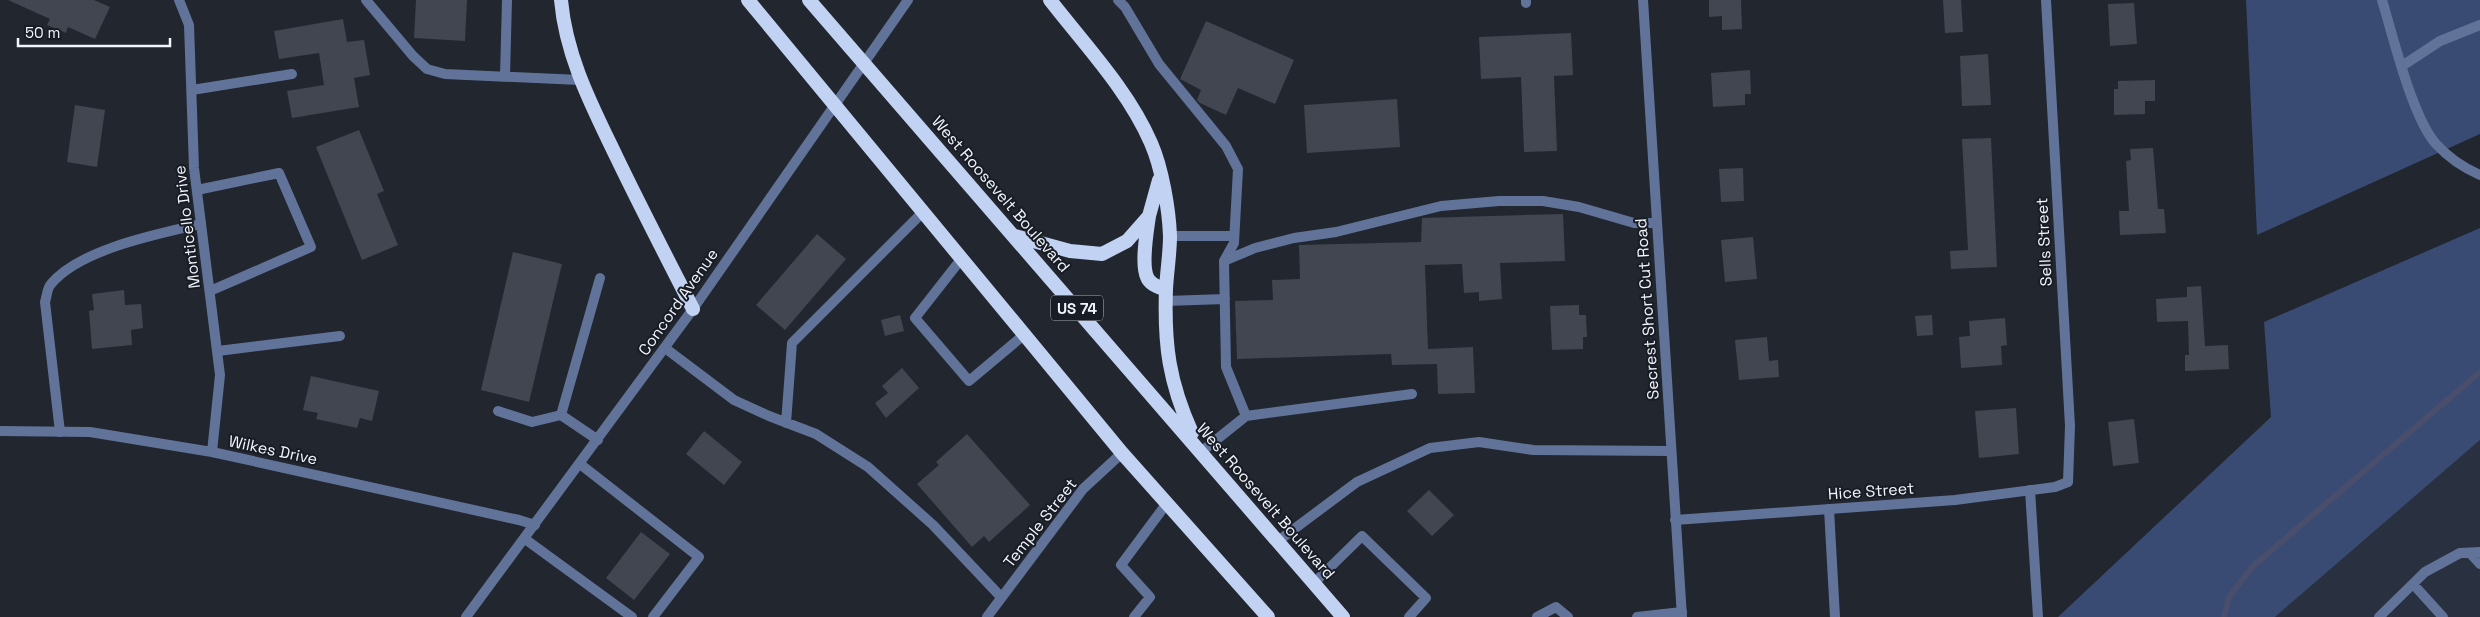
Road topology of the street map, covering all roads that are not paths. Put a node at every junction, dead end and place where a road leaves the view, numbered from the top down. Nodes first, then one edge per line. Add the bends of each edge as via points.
1 (179, 0) edge
2 (366, 0) edge
3 (507, 0) edge
4 (561, 0) edge
5 (748, 0) edge
6 (809, 0) edge
7 (908, 0) edge
8 (1050, 0) edge
9 (1118, 0) edge
10 (1643, 0) edge
11 (2046, 0) edge
12 (2382, 0) edge
13 (2480, 25) edge
14 (2402, 66) junction
15 (292, 74) dead end
16 (505, 76) junction
17 (580, 80) junction
18 (192, 90) junction
19 (1160, 175) junction
20 (2480, 175) edge
21 (197, 190) junction
22 (924, 211) junction
23 (1149, 216) junction
24 (1657, 223) junction
25 (201, 224) junction
26 (1015, 236) junction
27 (1170, 236) junction
28 (1234, 236) junction
29 (962, 258) junction
30 (1224, 261) junction
31 (600, 278) dead end
32 (210, 291) junction
33 (1166, 295) junction
34 (1224, 299) junction
35 (693, 309) junction
36 (1025, 334) junction
37 (340, 336) dead end
38 (665, 348) junction
39 (218, 351) junction
40 (1412, 394) dead end
41 (498, 411) dead end
42 (562, 415) junction
43 (1246, 416) junction
44 (786, 423) junction
45 (0, 431) edge
46 (60, 432) junction
47 (598, 440) junction
48 (1200, 450) junction
49 (1671, 451) junction
50 (212, 452) junction
51 (1122, 453) junction
52 (580, 464) junction
53 (2068, 482) joint
54 (2030, 490) junction
55 (1167, 503) junction
56 (1829, 509) junction
57 (1675, 520) junction
58 (535, 526) junction
59 (525, 539) junction
60 (1278, 542) junction
61 (2475, 553) edge
62 (2480, 564) edge
63 (1314, 583) junction
64 (2413, 584) junction
65 (1002, 597) junction
66 (1682, 614) edge
67 (466, 617) edge
68 (632, 617) edge
69 (653, 617) edge
70 (987, 617) edge
71 (1134, 617) edge
72 (1268, 617) edge
73 (1343, 617) edge
74 (1409, 617) edge
75 (1537, 617) edge
76 (1568, 617) edge
77 (1637, 617) edge
78 (1835, 617) edge
79 (2038, 617) edge
80 (2379, 617) edge
81 (2443, 617) edge

1 - 18 street, Monticello Drive via 190,25
2 - 16 street via 427,69 445,74
3 - 16 street
4 - 17 highway via 563,22
5 - 22 highway
6 - 26 highway, West Roosevelt Boulevard / US 74
7 - 35 street, Concord Avenue
8 - 19 highway via 1129,102 1151,143
9 - 28 street via 1158,64 1226,146 1238,169
10 - 24 street, Secrest Short Cut Road
11 - 53 street, Sells Street via 2070,426
12 - 14 street
13 - 14 street via 2440,41
14 - 20 street via 2420,116 2436,144 2465,169
15 - 18 street
16 - 17 street
17 - 35 highway
18 - 21 street, Monticello Drive
19 - 23 highway
19 - 27 highway
21 - 25 street, Monticello Drive
21 - 32 street via 279,173 311,247
22 - 29 highway
22 - 44 street via 792,342
23 - 26 highway via 1128,241 1102,254 1070,251
23 - 33 highway via 1145,261 1147,277
24 - 30 street via 1634,223 1579,207 1543,201 1441,206 1336,232 1294,238 1255,248
24 - 49 street, Secrest Short Cut Road
25 - 32 street, Monticello Drive
25 - 46 street via 152,235 102,252 67,269 50,285 45,302
26 - 48 highway, West Roosevelt Boulevard / US 74
27 - 28 street
27 - 33 highway
28 - 30 street via 1234,243
29 - 36 highway
29 - 36 street via 915,318 969,381
30 - 34 street
31 - 42 street
32 - 39 street, Monticello Drive
33 - 34 street
33 - 48 highway via 1167,355 1175,391
34 - 43 street via 1226,366
35 - 38 street, Concord Avenue
36 - 51 highway
37 - 39 street
38 - 44 street via 734,400
38 - 47 street, Concord Avenue
39 - 50 street, Monticello Drive via 220,375
40 - 43 street
41 - 42 street via 532,422
42 - 47 street
43 - 48 street
44 - 65 street via 816,434 868,467 933,525
45 - 46 street, Wilkes Drive
46 - 50 street, Wilkes Drive via 90,432
47 - 52 street, Concord Avenue
48 - 60 highway, West Roosevelt Boulevard / US 74
49 - 57 street, Secrest Short Cut Road
49 - 60 street via 1532,450 1479,442 1430,448 1358,482
50 - 58 street, Wilkes Drive
51 - 55 highway
51 - 65 street, Temple Street via 1083,489
52 - 58 street, Concord Avenue
52 - 69 street via 699,557
53 - 54 street, Hice Street
54 - 56 street, Hice Street via 1955,500
54 - 79 street
55 - 71 street via 1121,565 1150,597
55 - 72 highway
56 - 57 street, Hice Street
56 - 78 street
57 - 66 street, Secrest Short Cut Road
58 - 59 street, Concord Avenue
59 - 67 street, Concord Avenue
59 - 68 street
60 - 63 highway, West Roosevelt Boulevard / US 74
61 - 62 street
61 - 64 street via 2460,553 2425,572
63 - 73 highway, West Roosevelt Boulevard / US 74
63 - 74 street via 1362,536 1426,598
64 - 80 street
64 - 81 street
65 - 70 street, Temple Street
66 - 77 street
75 - 76 street via 1556,607

